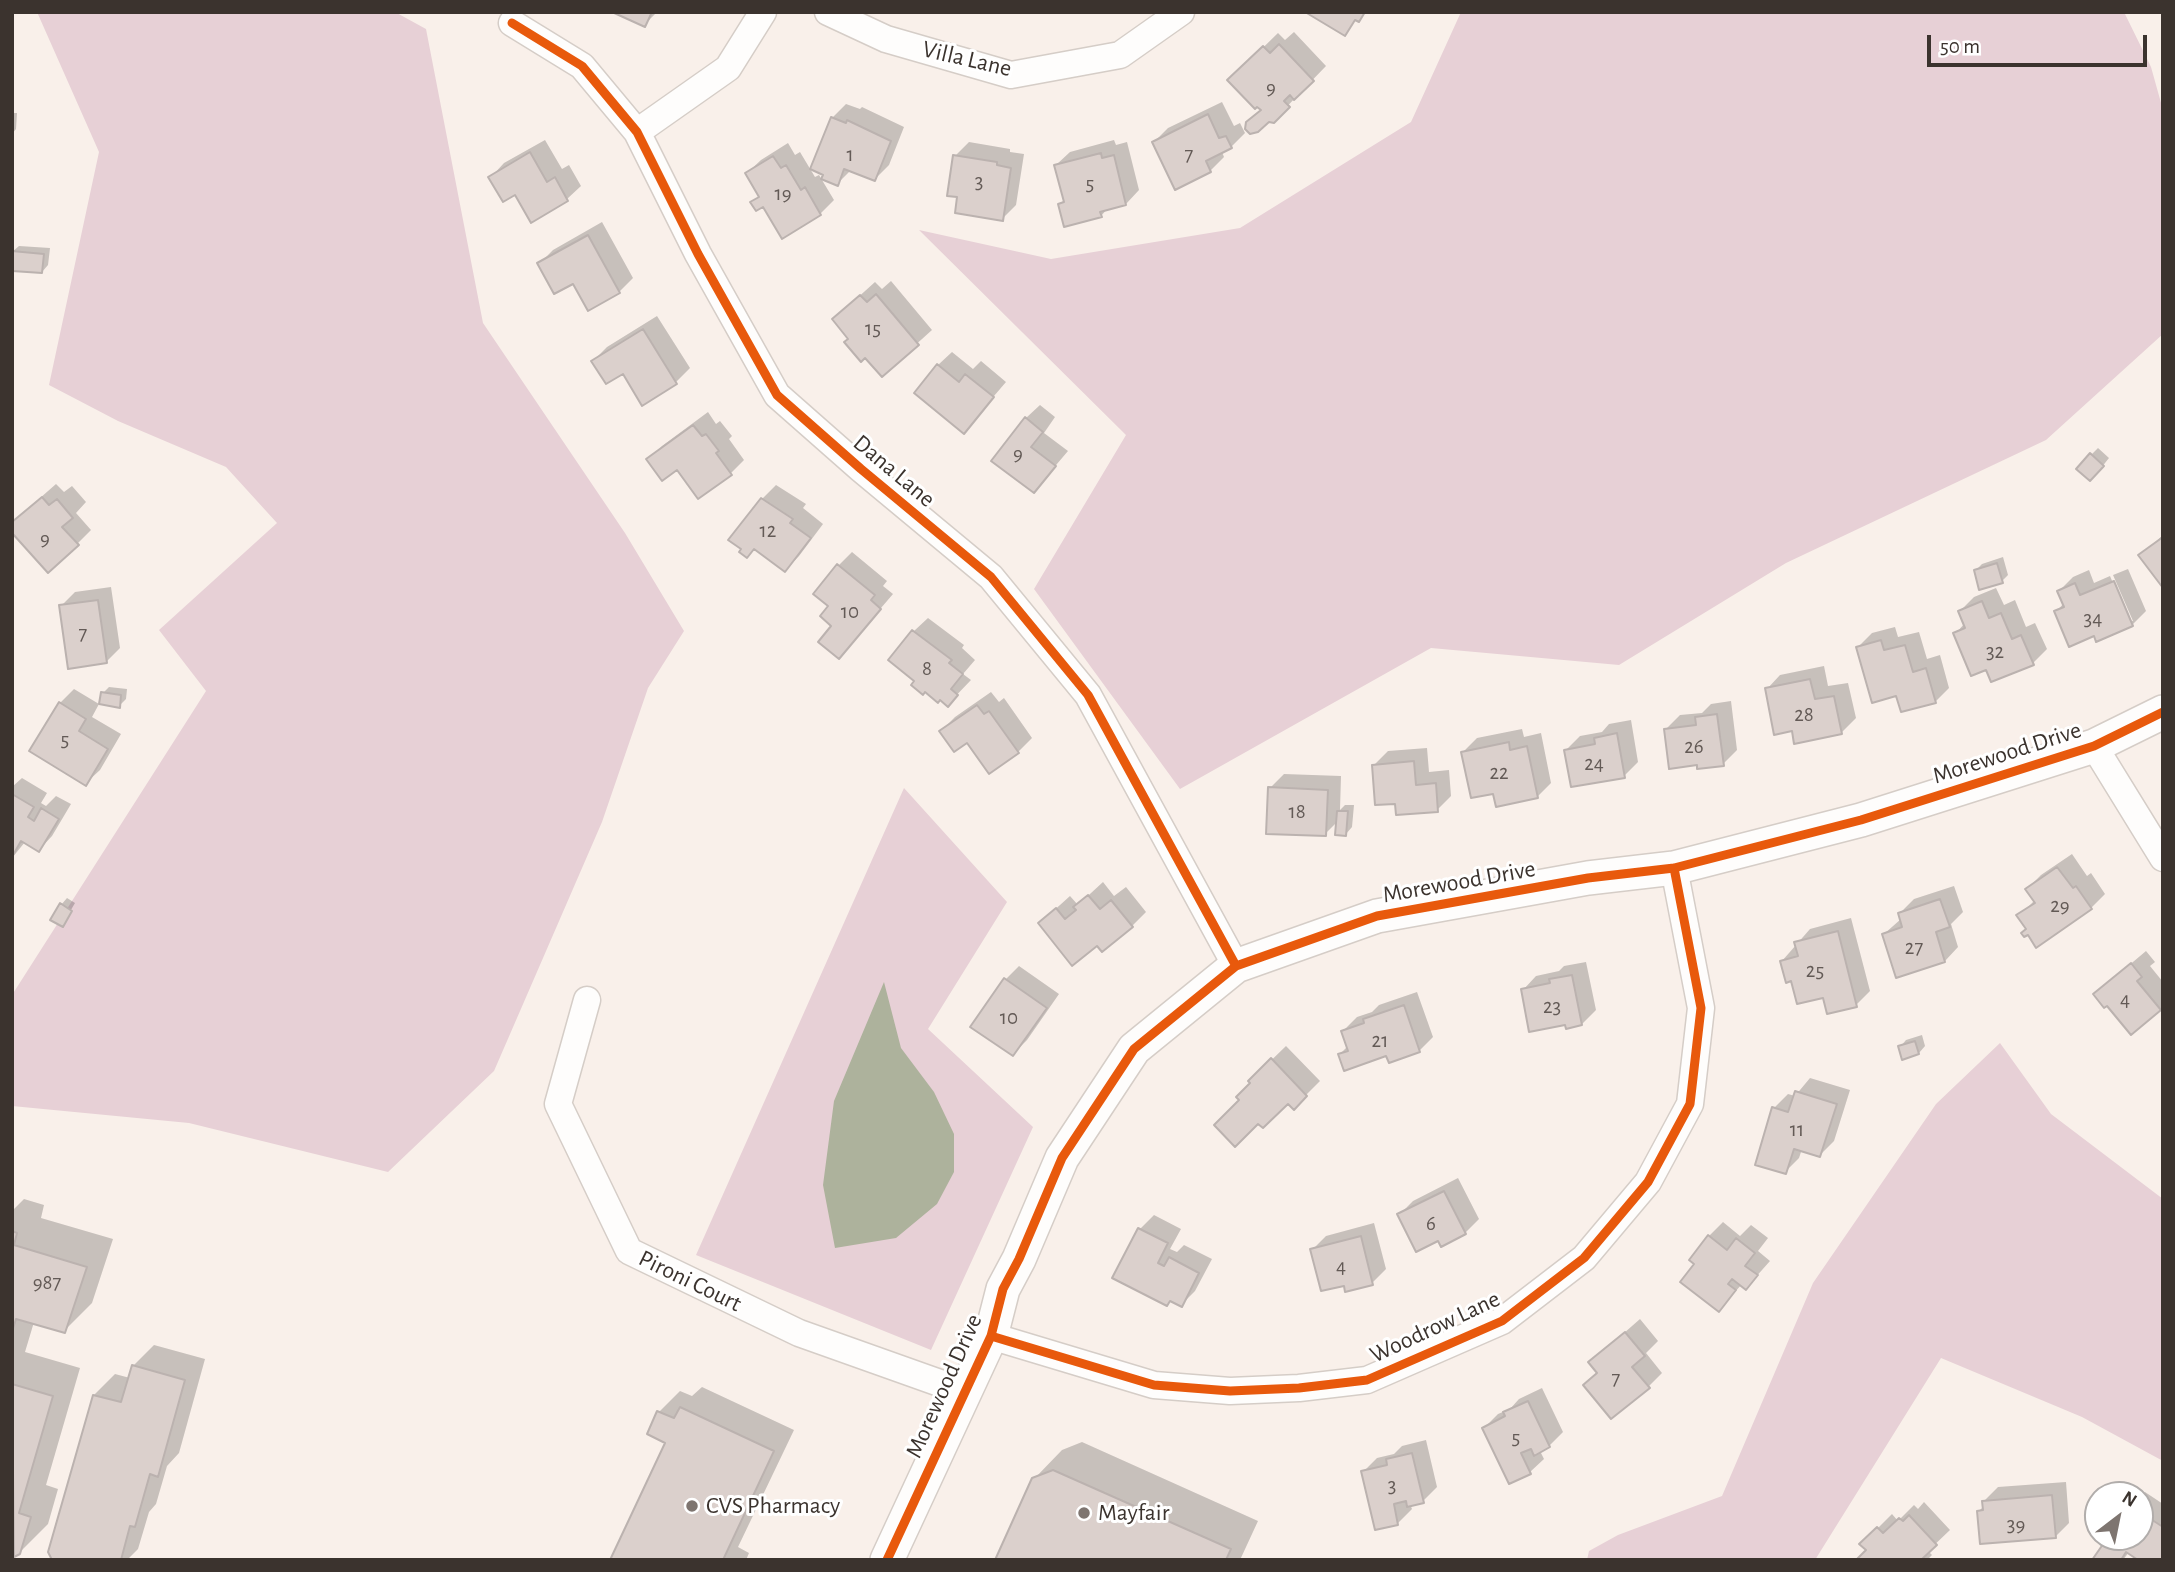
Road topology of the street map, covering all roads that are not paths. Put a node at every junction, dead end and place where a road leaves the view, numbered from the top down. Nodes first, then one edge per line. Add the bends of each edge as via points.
1 (763, 12) edge
2 (828, 12) edge
3 (1181, 12) edge
4 (512, 23) dead end
5 (637, 132) junction
6 (2163, 712) edge
7 (2094, 746) junction
8 (2163, 858) edge
9 (1674, 868) junction
10 (1236, 966) junction
11 (587, 1000) dead end
12 (991, 1336) junction
13 (965, 1392) junction
14 (887, 1560) edge

1 - 5 street via 728,68
2 - 3 street, Villa Lane via 886,39 1011,75 1119,55
4 - 5 street, Dana Lane via 582,66
5 - 10 street, Dana Lane via 777,395 991,577 1088,695
6 - 7 street, Morewood Drive
7 - 8 street
7 - 9 street, Morewood Drive via 1861,820
9 - 10 street, Morewood Drive via 1588,878 1377,916
9 - 12 street, Woodrow Lane via 1701,1008 1690,1104 1648,1182 1584,1258 1502,1321 1367,1380 1230,1391 1154,1385
10 - 12 street, Morewood Drive via 1134,1049 1119,1071 1062,1158 1003,1289
11 - 13 street, Pironi Court via 558,1104 629,1251 799,1333
12 - 13 street, Morewood Drive
13 - 14 street, Morewood Drive

